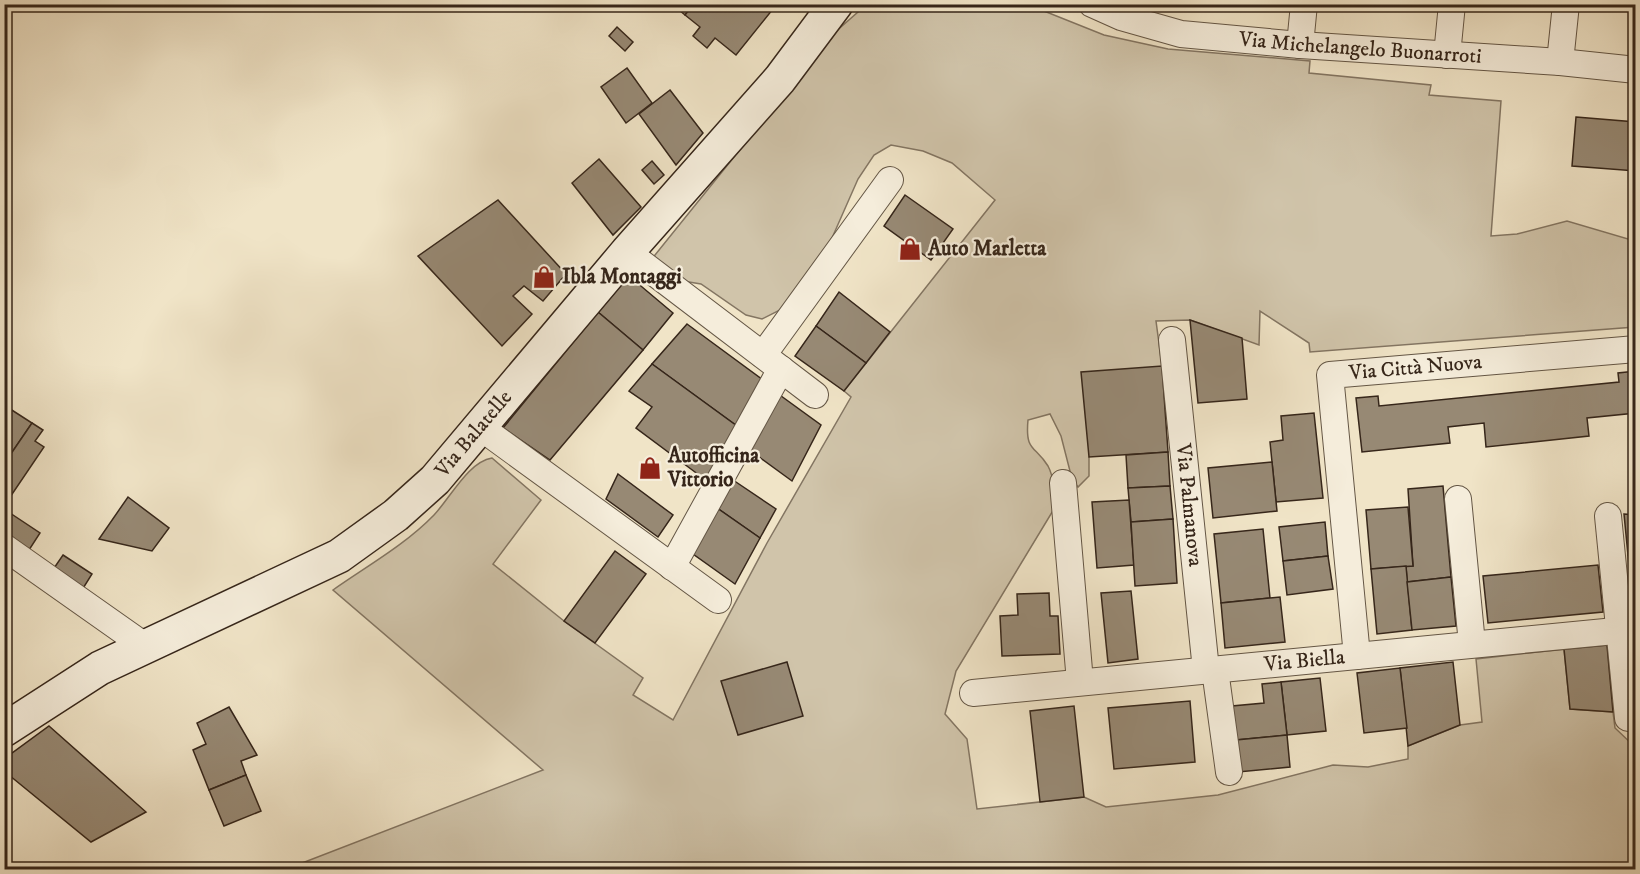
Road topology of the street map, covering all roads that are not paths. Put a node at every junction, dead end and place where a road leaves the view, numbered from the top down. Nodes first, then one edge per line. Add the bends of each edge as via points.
1 (836, 4) edge
2 (1304, 4) edge
3 (1452, 4) edge
4 (1566, 4) edge
5 (1097, 5) edge
6 (1300, 45) junction
7 (1447, 55) junction
8 (1560, 62) junction
9 (1635, 70) edge
10 (890, 180) dead end
11 (627, 252) junction
12 (1172, 340) dead end
13 (1635, 349) edge
14 (772, 362) junction
15 (815, 395) dead end
16 (480, 427) junction
17 (1063, 483) dead end
18 (1458, 499) dead end
19 (1608, 516) dead end
20 (4, 547) edge
21 (672, 567) junction
22 (718, 600) dead end
23 (1628, 629) edge
24 (1472, 645) junction
25 (146, 647) junction
26 (1357, 656) junction
27 (1211, 670) junction
28 (1080, 682) junction
29 (973, 693) dead end
30 (1628, 718) dead end
31 (4, 730) edge
32 (1228, 772) dead end

1 - 11 street, Via Balatelle via 780,79
2 - 6 street
3 - 7 street
4 - 8 street
5 - 6 street, Via Michelangelo Buonarroti via 1182,34
6 - 7 street, Via Michelangelo Buonarroti
7 - 8 street, Via Michelangelo Buonarroti
8 - 9 street, Via Michelangelo Buonarroti
10 - 14 street
11 - 14 street
11 - 16 street, Via Balatelle
12 - 27 street, Via Palmanova
13 - 26 street, Via Città Nuova via 1330,375
14 - 15 street
14 - 21 street
16 - 21 street
16 - 25 street, Via Balatelle via 435,480 396,515 339,556
17 - 28 street
18 - 24 street
19 - 23 street
20 - 25 street
21 - 22 street
23 - 24 street, Via Biella
23 - 30 street
24 - 26 street, Via Biella
25 - 31 street, Via Balatelle via 100,668
26 - 27 street, Via Biella
27 - 28 street, Via Biella
27 - 32 street, Via Palmanova
28 - 29 street, Via Biella

